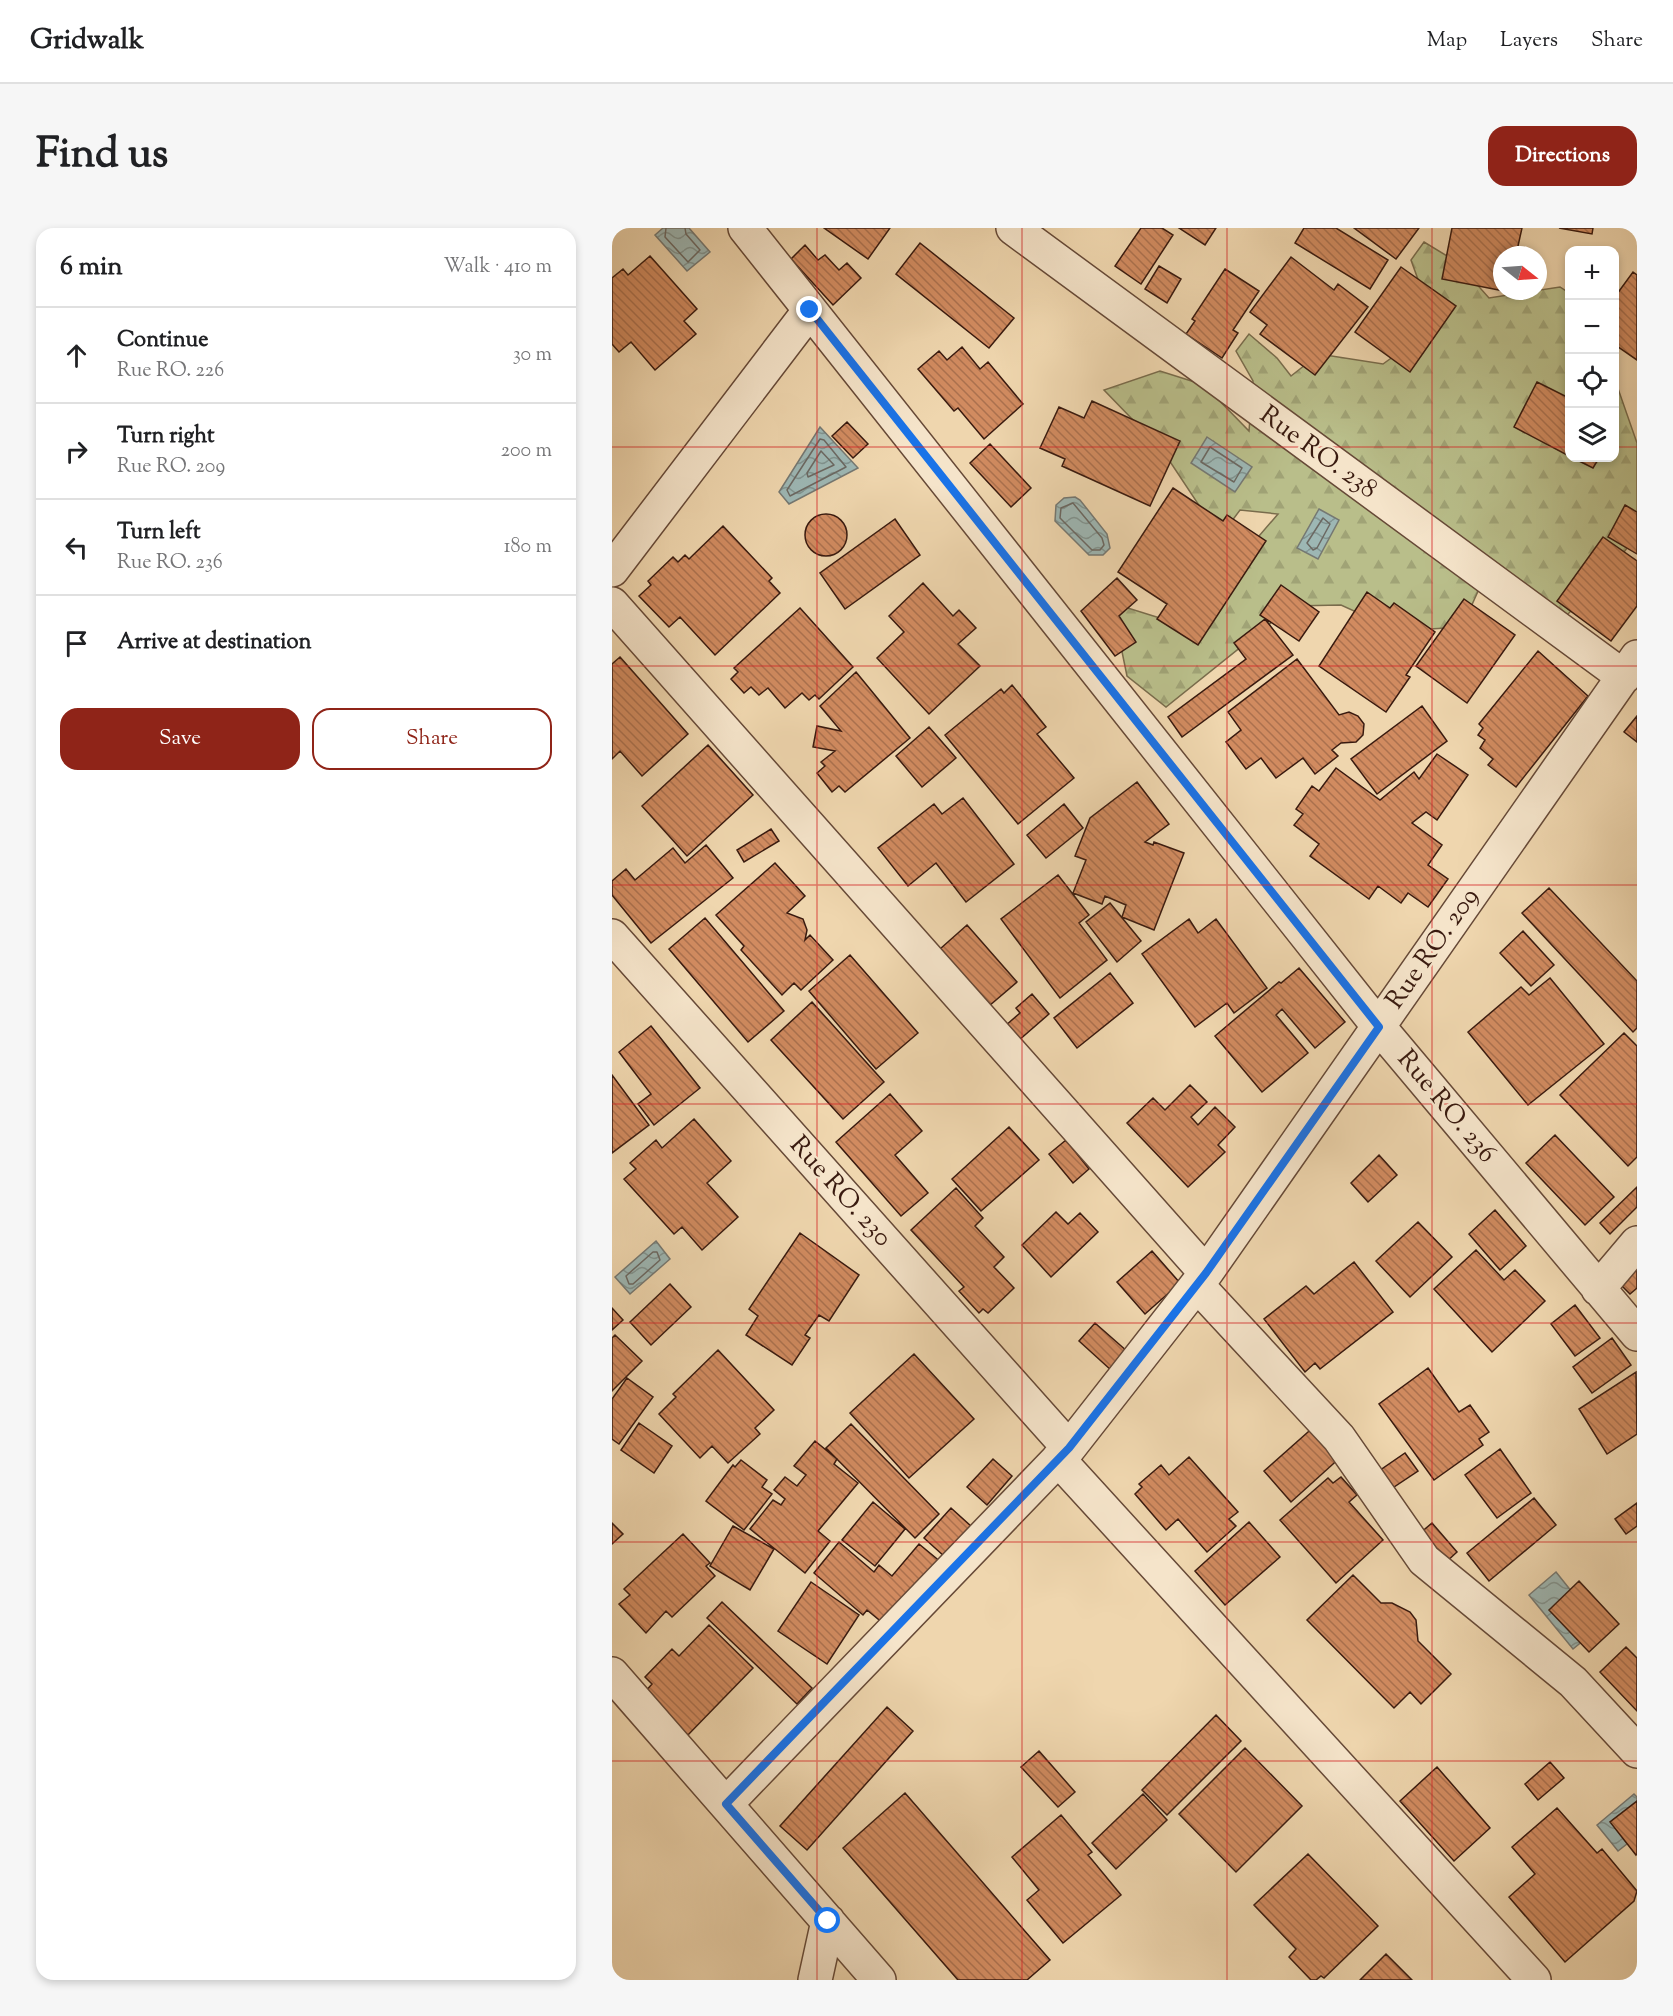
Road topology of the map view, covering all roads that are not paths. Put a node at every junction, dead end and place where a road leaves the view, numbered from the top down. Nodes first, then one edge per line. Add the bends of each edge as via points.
1 (745, 228) edge
2 (1013, 228) edge
3 (810, 310) junction
4 (612, 570) edge
5 (612, 604) edge
6 (1630, 667) edge
7 (612, 936) edge
8 (1379, 1027) junction
9 (1637, 1243) edge
10 (1201, 1279) junction
11 (1598, 1289) junction
12 (1637, 1334) edge
13 (1063, 1454) junction
14 (612, 1674) edge
15 (1637, 1750) edge
16 (726, 1804) junction
17 (828, 1921) junction
18 (815, 1980) edge
19 (879, 1980) edge
20 (1534, 1980) edge

1 - 3 street, Rue RO. 236
2 - 6 street, Rue RO. 238
3 - 4 street
3 - 8 street, Rue RO. 236
5 - 10 street
6 - 8 street, Rue RO. 209
7 - 13 street, Rue RO. 230
8 - 10 street, Rue RO. 209
8 - 11 street, Rue RO. 236
9 - 11 street
10 - 13 street, Rue RO. 209
10 - 15 street via 1339,1438 1424,1560 1573,1682
11 - 12 street, Rue RO. 236
13 - 16 street, Rue RO. 209
13 - 20 street, Rue RO. 230
14 - 16 street
16 - 17 street
17 - 18 street
17 - 19 street

